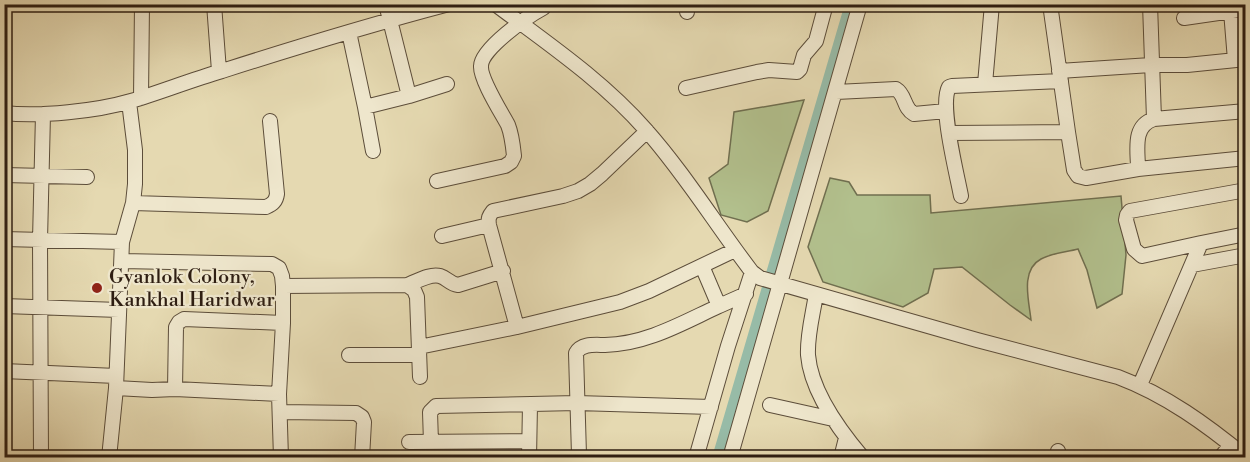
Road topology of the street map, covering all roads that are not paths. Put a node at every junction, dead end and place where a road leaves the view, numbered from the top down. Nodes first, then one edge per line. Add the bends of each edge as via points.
1 (142, 4) edge
2 (214, 4) edge
3 (386, 4) edge
4 (449, 4) edge
5 (495, 4) edge
6 (826, 4) edge
7 (860, 4) edge
8 (992, 4) edge
9 (1050, 4) edge
10 (1150, 4) edge
11 (546, 6) edge
12 (1238, 10) edge
13 (1184, 18) dead end
14 (391, 20) junction
15 (520, 23) junction
16 (349, 32) junction
17 (1240, 59) edge
18 (1151, 65) junction
19 (219, 71) junction
20 (1060, 76) junction
21 (447, 84) dead end
22 (985, 84) junction
23 (686, 88) dead end
24 (836, 92) junction
25 (410, 96) junction
26 (135, 100) junction
27 (365, 107) junction
28 (946, 111) junction
29 (1245, 111) edge
30 (4, 113) edge
31 (43, 114) junction
32 (1154, 119) junction
33 (270, 121) dead end
34 (647, 131) junction
35 (1068, 132) junction
36 (949, 133) junction
37 (374, 150) dead end
38 (1245, 158) edge
39 (1138, 168) junction
40 (4, 175) edge
41 (41, 177) junction
42 (87, 177) dead end
43 (437, 181) dead end
44 (1245, 190) edge
45 (961, 196) dead end
46 (133, 203) junction
47 (489, 225) junction
48 (1245, 234) edge
49 (442, 236) dead end
50 (4, 239) edge
51 (40, 240) junction
52 (122, 242) junction
53 (1201, 243) junction
54 (735, 250) junction
55 (1245, 255) edge
56 (122, 261) junction
57 (1192, 265) junction
58 (702, 266) junction
59 (503, 271) junction
60 (756, 275) junction
61 (777, 284) junction
62 (407, 285) junction
63 (283, 286) junction
64 (746, 294) junction
65 (816, 294) junction
66 (4, 306) edge
67 (719, 306) junction
68 (40, 308) junction
69 (119, 310) junction
70 (283, 323) junction
71 (517, 327) junction
72 (419, 351) junction
73 (349, 355) dead end
74 (4, 371) edge
75 (41, 373) junction
76 (420, 377) dead end
77 (116, 382) junction
78 (1140, 386) junction
79 (176, 389) junction
80 (279, 394) junction
81 (577, 403) junction
82 (530, 405) junction
83 (770, 405) dead end
84 (711, 406) junction
85 (280, 412) junction
86 (832, 420) junction
87 (846, 438) junction
88 (529, 441) junction
89 (409, 442) dead end
90 (431, 442) junction
91 (1231, 445) junction
92 (579, 455) dead end
93 (1245, 457) edge
94 (41, 458) edge
95 (109, 458) edge
96 (281, 458) edge
97 (362, 458) edge
98 (529, 458) edge
99 (696, 458) edge
100 (730, 458) edge
101 (841, 458) edge
102 (863, 458) edge
103 (1220, 458) edge

1 - 26 street
2 - 19 street
3 - 14 street
4 - 14 street
5 - 15 street
6 - 23 street via 816,41 797,72 769,70
7 - 24 street
8 - 22 street
9 - 20 street
10 - 18 street
11 - 15 street
12 - 13 street
12 - 17 street
14 - 16 street
14 - 25 street
15 - 34 street via 606,89
15 - 43 street via 485,55 481,66 509,128 514,156 511,162
16 - 19 street
16 - 27 street
17 - 18 street
18 - 20 street
18 - 32 street
19 - 26 street
20 - 22 street
20 - 35 street
21 - 25 street
22 - 28 street via 948,87
24 - 28 street via 896,89 909,112
24 - 61 street
25 - 27 street
26 - 31 street
26 - 46 street
27 - 37 street
28 - 36 street
29 - 32 street
30 - 31 street
31 - 41 street
32 - 39 street via 1140,129
33 - 46 street via 277,194 271,205
34 - 47 street via 590,184 563,196 493,211
34 - 54 street
35 - 36 street
35 - 39 street via 1078,176 1086,178
36 - 45 street
38 - 39 street
40 - 41 street
41 - 42 street
41 - 51 street
44 - 53 street via 1130,211 1127,215 1134,249 1142,256
46 - 52 street
47 - 49 street
47 - 59 street
48 - 53 street
50 - 51 street
51 - 52 street
51 - 68 street
52 - 56 street
53 - 57 street
54 - 58 street
54 - 60 street
55 - 57 street
56 - 63 street via 272,264 279,268
56 - 69 street
57 - 78 street
58 - 67 street
58 - 71 street via 620,302
59 - 62 street via 458,285 438,276
59 - 71 street
60 - 61 street
60 - 64 street
61 - 65 street
61 - 100 street
62 - 63 street
62 - 72 street via 417,297
63 - 70 street
64 - 67 street
64 - 84 street
65 - 78 street
65 - 86 street via 808,353 810,370
66 - 68 street
67 - 81 street via 651,337 579,349
68 - 69 street
68 - 75 street
69 - 77 street
70 - 79 street via 184,319 179,322
70 - 80 street
71 - 72 street
72 - 73 street
72 - 76 street
74 - 75 street
75 - 77 street
75 - 94 street
77 - 79 street via 152,390
77 - 95 street
78 - 91 street via 1175,405
79 - 80 street
80 - 85 street
81 - 82 street
81 - 84 street
81 - 92 street
82 - 88 street
82 - 90 street via 436,406 430,412
83 - 86 street
84 - 99 street
85 - 96 street
85 - 97 street via 362,417
86 - 87 street
87 - 101 street
87 - 102 street
88 - 90 street
88 - 98 street
89 - 90 street
91 - 93 street
91 - 103 street

